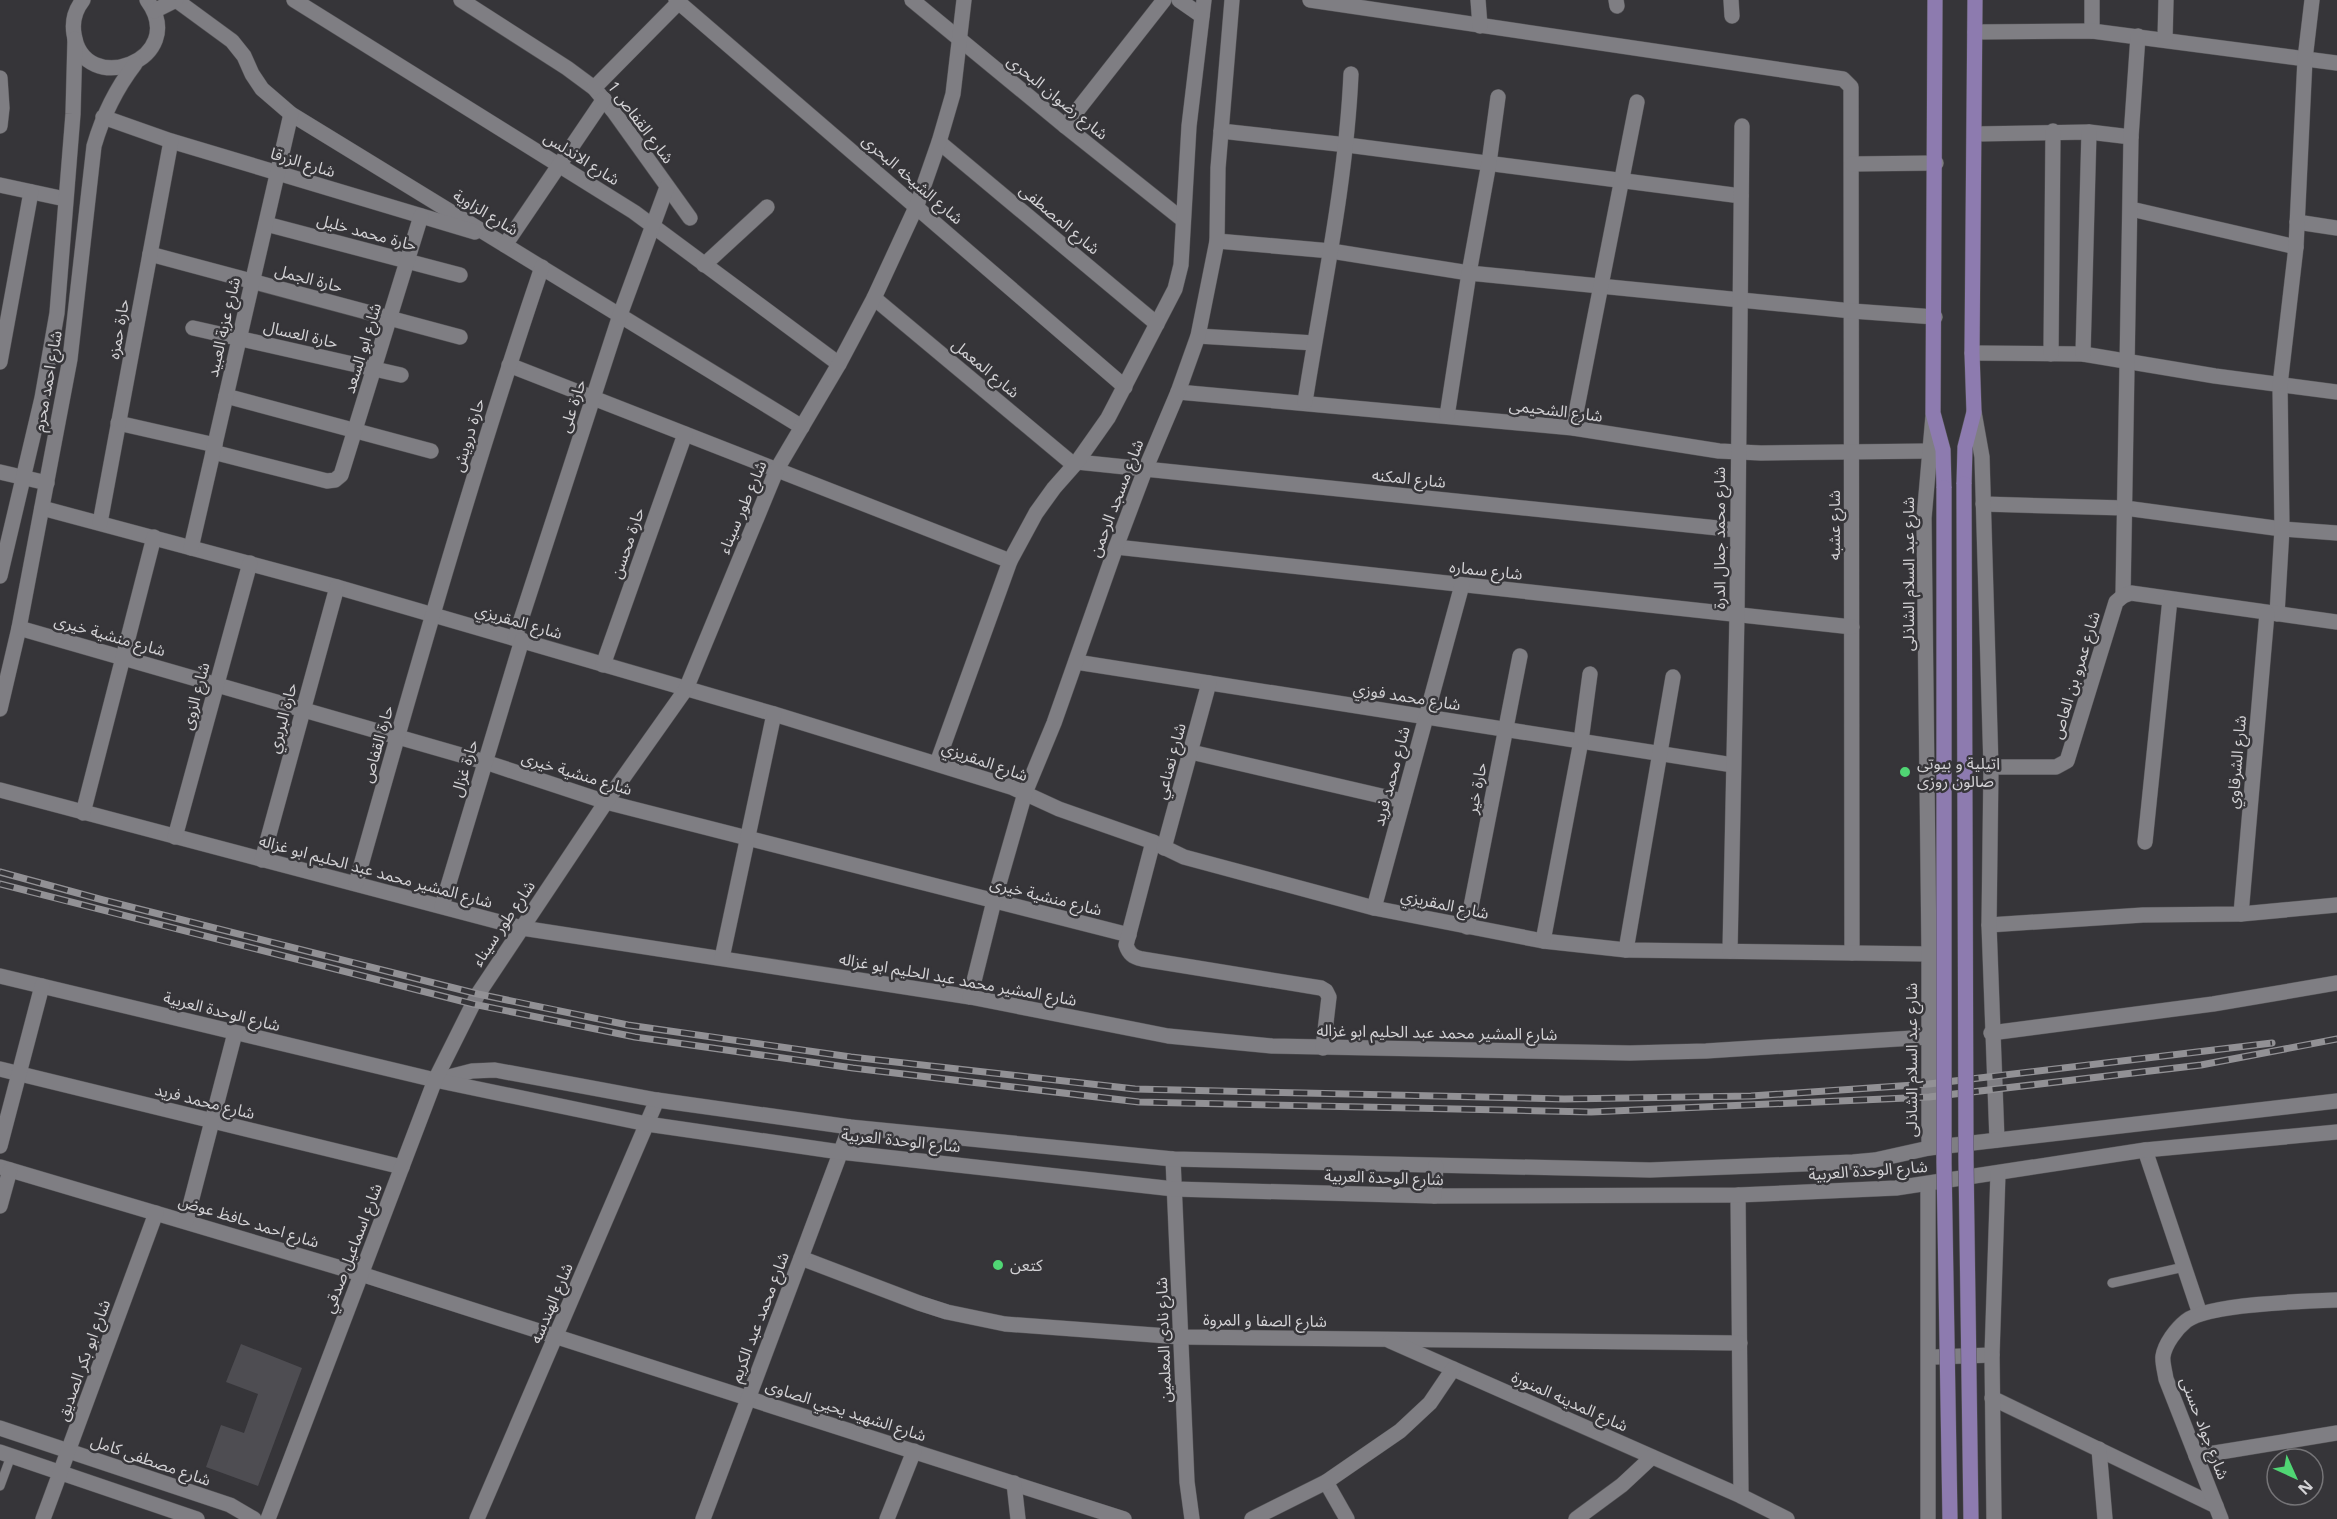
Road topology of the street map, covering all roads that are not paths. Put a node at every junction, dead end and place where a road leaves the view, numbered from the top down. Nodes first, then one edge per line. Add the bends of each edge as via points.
1 (83, 0) edge
2 (176, 0) edge
3 (294, 0) edge
4 (461, 0) edge
5 (912, 0) edge
6 (964, 0) edge
7 (1164, 0) edge
8 (1179, 0) edge
9 (1204, 0) edge
10 (1232, 0) edge
11 (1310, 0) edge
12 (1478, 0) edge
13 (1731, 0) edge
14 (1935, 0) edge
15 (1975, 0) edge
16 (2092, 0) edge
17 (2166, 0) edge
18 (2312, 0) edge
19 (678, 1) edge
20 (150, 6) edge
21 (72, 7) edge
22 (1202, 16) junction
23 (1732, 16) dead end
24 (1480, 26) junction
25 (2092, 31) junction
26 (1975, 32) junction
27 (2138, 36) junction
28 (75, 39) junction
29 (2165, 39) junction
30 (960, 41) junction
31 (2305, 58) junction
32 (2337, 63) edge
33 (135, 64) junction
34 (1351, 74) dead end
35 (0, 78) edge
36 (599, 94) junction
37 (1498, 97) dead end
38 (1637, 102) dead end
39 (291, 114) junction
40 (103, 117) junction
41 (0, 126) edge
42 (1065, 126) junction
43 (1742, 126) dead end
44 (1221, 131) junction
45 (2053, 132) junction
46 (2089, 132) junction
47 (1975, 134) junction
48 (2131, 137) junction
49 (171, 141) junction
50 (939, 142) junction
51 (1347, 145) junction
52 (1489, 163) junction
53 (1936, 163) junction
54 (1852, 164) junction
55 (560, 165) junction
56 (277, 173) junction
57 (1622, 180) junction
58 (0, 185) edge
59 (667, 186) junction
60 (31, 192) junction
61 (1741, 196) junction
62 (65, 199) junction
63 (917, 205) junction
64 (767, 207) dead end
65 (2131, 208) junction
66 (421, 216) junction
67 (690, 218) dead end
68 (1183, 220) junction
69 (2297, 222) junction
70 (266, 224) junction
71 (651, 225) junction
72 (2337, 228) edge
73 (500, 241) junction
74 (1217, 241) junction
75 (2296, 247) junction
76 (1331, 251) junction
77 (150, 255) junction
78 (407, 261) junction
79 (704, 265) junction
80 (542, 267) junction
81 (1469, 273) junction
82 (460, 275) dead end
83 (252, 282) junction
84 (1601, 286) junction
85 (874, 298) junction
86 (1740, 300) junction
87 (1852, 311) junction
88 (620, 315) junction
89 (1935, 317) junction
90 (390, 318) junction
91 (1157, 324) junction
92 (194, 328) dead end
93 (1198, 336) junction
94 (460, 337) dead end
95 (239, 339) junction
96 (1314, 343) junction
97 (1972, 353) junction
98 (2051, 354) junction
99 (2083, 354) junction
100 (2126, 360) junction
101 (0, 362) edge
102 (839, 364) junction
103 (509, 365) junction
104 (374, 369) junction
105 (401, 375) dead end
106 (2280, 385) junction
107 (1125, 387) junction
108 (1179, 392) junction
109 (2337, 392) edge
110 (226, 396) junction
111 (594, 398) junction
112 (1305, 402) junction
113 (1974, 412) junction
114 (1933, 413) junction
115 (1447, 416) junction
116 (118, 423) junction
117 (802, 427) junction
118 (1573, 428) junction
119 (356, 431) junction
120 (685, 434) junction
121 (214, 448) junction
122 (431, 451) dead end
123 (1738, 452) junction
124 (1930, 452) junction
125 (1852, 453) junction
126 (1076, 463) junction
127 (777, 469) junction
128 (1145, 470) junction
129 (0, 472) edge
130 (24, 478) junction
131 (47, 483) junction
132 (1983, 504) junction
133 (42, 508) junction
134 (2124, 508) junction
135 (100, 523) junction
136 (2282, 529) junction
137 (1737, 530) junction
138 (2337, 533) edge
139 (153, 537) junction
140 (1116, 547) junction
141 (191, 548) junction
142 (1010, 561) junction
143 (250, 563) junction
144 (0, 576) edge
145 (1462, 585) junction
146 (337, 587) junction
147 (2122, 596) junction
148 (2170, 599) junction
149 (432, 614) junction
150 (1737, 614) junction
151 (2272, 614) junction
152 (2337, 622) edge
153 (1852, 627) junction
154 (19, 628) junction
155 (518, 639) junction
156 (1520, 656) dead end
157 (123, 657) junction
158 (1076, 662) junction
159 (603, 665) junction
160 (1590, 674) dead end
161 (1673, 677) dead end
162 (1209, 683) junction
163 (216, 685) junction
164 (686, 688) junction
165 (0, 709) edge
166 (303, 710) junction
167 (774, 714) junction
168 (1426, 717) junction
169 (1506, 729) junction
170 (397, 737) junction
171 (1581, 741) junction
172 (1191, 752) junction
173 (1661, 754) junction
174 (485, 762) junction
175 (937, 763) junction
176 (1733, 765) junction
177 (1991, 767) junction
178 (0, 790) edge
179 (1025, 793) junction
180 (1403, 801) junction
181 (606, 802) junction
182 (83, 813) junction
183 (175, 837) junction
184 (748, 838) junction
185 (2145, 842) dead end
186 (1159, 845) junction
187 (262, 860) junction
188 (356, 883) junction
189 (994, 901) junction
190 (2337, 905) edge
191 (442, 906) junction
192 (1374, 908) junction
193 (2241, 914) junction
194 (1989, 925) junction
195 (1467, 927) junction
196 (522, 928) junction
197 (1129, 936) junction
198 (1543, 941) junction
199 (1626, 950) junction
200 (1730, 951) junction
201 (1852, 953) junction
202 (1929, 954) junction
203 (722, 958) junction
204 (0, 975) edge
205 (2337, 983) edge
206 (42, 986) junction
207 (478, 994) joint
208 (970, 997) junction
209 (235, 1033) junction
210 (1991, 1033) junction
211 (1929, 1037) junction
212 (1323, 1048) junction
213 (0, 1069) edge
214 (19, 1074) junction
215 (435, 1080) junction
216 (657, 1100) junction
217 (2337, 1101) edge
218 (2212, 1116) junction
219 (212, 1121) junction
220 (647, 1124) junction
221 (850, 1127) junction
222 (2337, 1132) edge
223 (1997, 1140) junction
224 (2215, 1143) junction
225 (0, 1146) edge
226 (1929, 1148) junction
227 (2145, 1150) junction
228 (840, 1152) junction
229 (1173, 1159) junction
230 (1436, 1166) junction
231 (402, 1167) junction
232 (5, 1168) edge
233 (1998, 1173) junction
234 (1928, 1184) junction
235 (1174, 1188) junction
236 (1738, 1195) junction
237 (1434, 1196) junction
238 (0, 1206) edge
239 (156, 1213) junction
240 (186, 1221) junction
241 (801, 1258) junction
242 (2184, 1267) junction
243 (361, 1274) junction
244 (2112, 1283) dead end
245 (2337, 1300) edge
246 (2193, 1317) junction
247 (556, 1336) junction
248 (1181, 1336) junction
249 (1385, 1339) junction
250 (1740, 1343) junction
251 (1992, 1356) junction
252 (1928, 1357) junction
253 (1452, 1369) junction
254 (748, 1398) junction
255 (1992, 1398) junction
256 (0, 1428) edge
257 (2337, 1433) edge
258 (2099, 1449) junction
259 (68, 1451) junction
260 (914, 1451) junction
261 (5, 1454) edge
262 (2196, 1456) junction
263 (1652, 1457) junction
264 (60, 1473) junction
265 (1326, 1482) junction
266 (1014, 1483) junction
267 (0, 1486) edge
268 (1741, 1496) junction
269 (2219, 1512) edge
270 (1271, 1515) edge
271 (43, 1519) edge
272 (197, 1519) edge
273 (254, 1519) edge
274 (268, 1519) edge
275 (477, 1519) edge
276 (703, 1519) edge
277 (887, 1519) edge
278 (1018, 1519) edge
279 (1125, 1519) edge
280 (1192, 1519) edge
281 (1252, 1519) edge
282 (1347, 1519) edge
283 (1576, 1519) edge
284 (1787, 1519) edge
285 (1928, 1519) edge
286 (1950, 1519) edge
287 (1971, 1519) edge
288 (1994, 1519) edge
289 (2105, 1519) edge

1 - 21 street
2 - 20 street
2 - 39 street, شارع الزاوية via 232,41 262,89
3 - 55 street, شارع الاندلس
4 - 36 street, شارع القفاص 1 via 567,68
5 - 30 street, شارع رضوان البحرى
6 - 30 street, شارع طور سيناء
7 - 42 street
8 - 22 street
9 - 22 street
10 - 44 street, شارع مسجد الرحمن
11 - 24 street
12 - 24 street
13 - 23 street
14 - 53 main road, شارع عبد السلام الشاذلى
15 - 26 main road
16 - 25 street
17 - 29 street
18 - 31 street, شارع الشرقاوي
19 - 36 street
19 - 63 street, شارع الشيخه البحرى
20 - 33 street, شارع احمد محرم via 157,23 152,47
21 - 28 street, شارع احمد محرم
22 - 68 street
24 - 54 street, شارع عشبه via 1843,79 1851,87
25 - 26 street
25 - 27 street
26 - 47 main road
27 - 29 street
27 - 48 street
28 - 33 street via 81,52 106,68
28 - 62 street, شارع احمد محرم
29 - 31 street
30 - 42 street, شارع رضوان البحرى
30 - 50 street, شارع طور سيناء via 953,94
31 - 32 street
31 - 69 street, شارع الشرقاوي
33 - 40 street, شارع احمد محرم
34 - 51 street
35 - 41 street
36 - 55 street
36 - 59 street, شارع القفاص 1
37 - 52 street
38 - 57 street
39 - 56 street, شارع عزبة العبيد
39 - 73 street, شارع الزاوية
40 - 49 street, شارع الزرقا
40 - 131 street, شارع احمد محرم via 93,156 70,359
42 - 68 street, شارع رضوان البحرى
43 - 61 street, شارع محمد جمال الدرة
44 - 51 street
44 - 74 street, شارع مسجد الرحمن
45 - 46 street
45 - 47 street
45 - 98 street
46 - 48 street
46 - 99 street
47 - 97 main road
48 - 65 street
49 - 56 street, شارع الزرقا
49 - 77 street, حارة حمزه
50 - 63 street, شارع طور سيناء
50 - 91 street, شارع المصطفى
51 - 52 street
51 - 76 street
52 - 57 street
52 - 81 street
53 - 54 street
53 - 89 main road, شارع عبد السلام الشاذلى
54 - 87 street, شارع عشبه
55 - 71 street, شارع الاندلس
55 - 73 street
56 - 66 street, شارع الزرقا
56 - 70 street, شارع عزبة العبيد
57 - 61 street
57 - 84 street
58 - 60 street
59 - 67 street, شارع القفاص 1
59 - 71 street, حارة على
60 - 62 street
60 - 101 street
61 - 86 street, شارع محمد جمال الدرة
62 - 130 street, شارع احمد محرم via 57,313
63 - 85 street, شارع طور سيناء
63 - 107 street, شارع الشيخه البحرى
64 - 79 street
65 - 75 street
65 - 100 street
66 - 73 street, شارع الزرقا
66 - 78 street, شارع ابو السعد
68 - 91 street via 1181,265 1175,289
69 - 72 street
69 - 75 street, شارع الشرقاوي
70 - 78 street, حارة محمد خليل
70 - 83 street, شارع عزبة العبيد
71 - 79 street, شارع الاندلس
71 - 88 street, حارة على
73 - 80 street, شارع الزاوية
74 - 76 street
74 - 93 street, شارع مسجد الرحمن
75 - 106 street, شارع الشرقاوي
76 - 81 street
76 - 96 street
77 - 83 street, حارة الجمل
77 - 116 street, حارة حمزه
78 - 82 street, حارة محمد خليل
78 - 90 street, شارع ابو السعد
79 - 102 street, شارع الاندلس
80 - 88 street, شارع الزاوية
80 - 103 street, حارة درويش
81 - 84 street
81 - 115 street
83 - 90 street, حارة الجمل
83 - 95 street, شارع عزبة العبيد
84 - 86 street
84 - 118 street
85 - 102 street, شارع طور سيناء
85 - 126 street, شارع المعمل
86 - 87 street
86 - 123 street, شارع محمد جمال الدرة
87 - 89 street
87 - 125 street, شارع عشبه
88 - 111 street, حارة على
88 - 117 street, شارع الزاوية
89 - 114 main road, شارع عبد السلام الشاذلى
90 - 94 street, حارة الجمل
90 - 104 street, شارع ابو السعد
91 - 107 street
92 - 95 street, حارة العسال
93 - 96 street
93 - 108 street, شارع مسجد الرحمن
95 - 104 street, حارة العسال
95 - 110 street, شارع عزبة العبيد
96 - 112 street
97 - 98 street
97 - 113 main road
98 - 99 street
99 - 100 street
100 - 106 street
100 - 134 street
102 - 117 street, شارع طور سيناء
103 - 111 street
103 - 149 street, حارة درويش
104 - 105 street, حارة العسال
104 - 119 street, شارع ابو السعد
106 - 109 street
106 - 136 street, شارع الشرقاوي
107 - 126 street
108 - 112 street, شارع الشحيمى
108 - 128 street, شارع مسجد الرحمن
110 - 119 street
110 - 121 street, شارع عزبة العبيد
111 - 120 street
111 - 155 street, حارة على
112 - 115 street, شارع الشحيمى
113 - 132 street via 1982,457
113 - 287 main road, bridge via 1965,447 1964,484
114 - 124 street, شارع عبد السلام الشاذلى
114 - 286 main road, bridge via 1942,450 1944,488 1944,1163
115 - 118 street, شارع الشحيمى
116 - 121 street
116 - 135 street, حارة حمزه
117 - 127 street, شارع طور سيناء
118 - 123 street, شارع الشحيمى
119 - 121 street, شارع ابو السعد via 341,475 327,481
119 - 122 street
120 - 127 street
120 - 159 street, حارة محسن
121 - 141 street, شارع عزبة العبيد
123 - 125 street, شارع الشحيمى
123 - 137 street, شارع محمد جمال الدرة
124 - 125 street, شارع الشحيمى
124 - 202 street, شارع عبد السلام الشاذلى via 1924,518
125 - 153 street, شارع عشبه
126 - 128 street, شارع المكنه
126 - 142 street via 1036,513
127 - 142 street
127 - 164 street, شارع طور سيناء
128 - 137 street, شارع المكنه
128 - 140 street, شارع مسجد الرحمن
129 - 130 street
130 - 131 street
130 - 144 street, شارع احمد محرم
131 - 133 street, شارع احمد محرم
132 - 134 street
132 - 177 street
133 - 135 street, شارع المقريزي
133 - 154 street, شارع احمد محرم
134 - 136 street
134 - 147 street
135 - 139 street, شارع المقريزي
136 - 138 street
136 - 151 street, شارع الشرقاوي
137 - 150 street, شارع محمد جمال الدرة
139 - 141 street, شارع المقريزي
139 - 157 street
140 - 145 street, شارع سماره
140 - 158 street, شارع مسجد الرحمن
141 - 143 street, شارع المقريزي
142 - 175 street
143 - 146 street, شارع المقريزي
143 - 163 street, شارع الزوى
145 - 150 street, شارع سماره
145 - 168 street, شارع محمد فريد
146 - 149 street, شارع المقريزي
146 - 166 street, حارة البربري
147 - 148 street via 2131,593
147 - 177 street, شارع عمرو بن العاص via 2116,602 2067,761 2056,767
148 - 151 street
148 - 185 street
149 - 155 street, شارع المقريزي
149 - 170 street, حارة القفاص
150 - 153 street, شارع سماره
150 - 176 street, شارع محمد جمال الدرة
151 - 152 street
151 - 193 street, شارع الشرقاوي
153 - 201 street, شارع عشبه
154 - 157 street, شارع منشية خيرى
154 - 165 street, شارع احمد محرم
155 - 159 street, شارع المقريزي
155 - 174 street, حارة غزال
156 - 169 street, حارة خير
157 - 163 street, شارع منشية خيرى
157 - 182 street
158 - 162 street, شارع محمد فوزي
158 - 179 street, شارع مسجد الرحمن
159 - 164 street, شارع المقريزي
160 - 171 street
161 - 173 street
162 - 168 street, شارع محمد فوزي
162 - 172 street, شارع نعناعي
163 - 166 street, شارع منشية خيرى
163 - 183 street, شارع الزوى
164 - 167 street, شارع المقريزي
164 - 181 street, شارع طور سيناء
166 - 170 street, شارع منشية خيرى
166 - 187 street, حارة البربري
167 - 175 street, شارع المقريزي
167 - 184 street
168 - 169 street, شارع محمد فوزي
168 - 180 street, شارع محمد فريد
169 - 171 street, شارع محمد فوزي
169 - 195 street, حارة خير
170 - 174 street, شارع منشية خيرى
170 - 188 street, حارة القفاص
171 - 173 street, شارع محمد فوزي
171 - 198 street
172 - 180 street
172 - 186 street, شارع نعناعي
173 - 176 street, شارع محمد فوزي
173 - 199 street
174 - 181 street, شارع منشية خيرى
174 - 191 street, حارة غزال
175 - 179 street, شارع المقريزي
176 - 200 street, شارع محمد جمال الدرة
177 - 194 street
178 - 182 street, شارع المشير محمد عبد الحليم ابو غزاله
179 - 186 street, شارع المقريزي
179 - 189 street, شارع مسجد الرحمن
180 - 192 street, شارع محمد فريد
181 - 184 street, شارع منشية خيرى
181 - 196 street, شارع طور سيناء
182 - 183 street, شارع المشير محمد عبد الحليم ابو غزاله
183 - 187 street, شارع المشير محمد عبد الحليم ابو غزاله
184 - 189 street, شارع منشية خيرى
184 - 203 street
186 - 192 street, شارع المقريزي via 1204,864
186 - 197 street, شارع نعناعي
187 - 188 street, شارع المشير محمد عبد الحليم ابو غزاله
188 - 191 street, شارع المشير محمد عبد الحليم ابو غزاله
189 - 197 street, شارع منشية خيرى
189 - 208 street, شارع مسجد الرحمن
190 - 193 street
191 - 196 street, شارع المشير محمد عبد الحليم ابو غزاله
192 - 195 street, شارع المقريزي
193 - 194 street via 2143,915
194 - 210 street
195 - 198 street, شارع المقريزي
196 - 203 street, شارع المشير محمد عبد الحليم ابو غزاله
196 - 207 street, شارع طور سيناء
197 - 212 street via 1126,945 1134,957 1321,988 1329,997
198 - 199 street, شارع المقريزي
199 - 200 street, شارع المقريزي
200 - 201 street, شارع المقريزي
201 - 202 street, شارع المقريزي
202 - 211 street, شارع عبد السلام الشاذلى
203 - 208 street, شارع المشير محمد عبد الحليم ابو غزاله
204 - 206 street, شارع الوحدة العربية
205 - 210 street via 2213,1004
206 - 209 street, شارع الوحدة العربية
206 - 214 street
207 - 215 street, شارع اسماعيل صدقي
208 - 212 street, شارع المشير محمد عبد الحليم ابو غزاله via 1168,1036
209 - 215 street, شارع الوحدة العربية
209 - 219 street
210 - 223 street
211 - 212 street, شارع المشير محمد عبد الحليم ابو غزاله via 1641,1053
211 - 226 street, شارع عبد السلام الشاذلى
213 - 214 street, شارع محمد فريد
214 - 219 street, شارع محمد فريد
214 - 225 street
215 - 216 street, شارع الوحدة العربية via 495,1070
215 - 220 street, شارع الوحدة العربية
215 - 231 street, شارع اسماعيل صدقي
216 - 220 street, شارع الهندسه
216 - 221 street, شارع الوحدة العربية
217 - 218 street, شارع الوحدة العربية
218 - 223 street, شارع الوحدة العربية
218 - 224 street
219 - 231 street, شارع محمد فريد
219 - 240 street
220 - 228 street, شارع الوحدة العربية
220 - 247 street, شارع الهندسه
221 - 228 street, شارع محمد عبد الكريم
221 - 229 street, شارع الوحدة العربية
222 - 224 street, شارع الوحدة العربية
223 - 226 street, شارع الوحدة العربية
224 - 227 street, شارع الوحدة العربية
226 - 230 street, شارع الوحدة العربية via 1853,1162 1650,1170
227 - 233 street, شارع الوحدة العربية
227 - 242 street
228 - 235 street, شارع الوحدة العربية
228 - 241 street, شارع محمد عبد الكريم
229 - 230 street, شارع الوحدة العربية
229 - 235 street, شارع نادى المعلمين
230 - 237 street
231 - 243 street, شارع اسماعيل صدقي
232 - 238 street
232 - 239 street, شارع احمد حافظ عوض
233 - 234 street, شارع الوحدة العربية
233 - 251 street
234 - 236 street, شارع الوحدة العربية
234 - 252 street
235 - 237 street, شارع الوحدة العربية
235 - 248 street, شارع نادى المعلمين
236 - 237 street, شارع الوحدة العربية
236 - 250 street
239 - 240 street, شارع احمد حافظ عوض
239 - 259 street, شارع ابو بكر الصديق
240 - 243 street, شارع احمد حافظ عوض
241 - 248 street, شارع الصفا و المروة via 919,1304 976,1319
241 - 254 street, شارع محمد عبد الكريم
242 - 244 lane
242 - 246 street
243 - 247 street, شارع احمد حافظ عوض
243 - 274 street, شارع اسماعيل صدقي
245 - 246 street via 2263,1304
246 - 262 street, شارع جواد حسنى via 2173,1335 2162,1357 2166,1379
247 - 254 street, شارع الشهيد يحيي الصاوى
247 - 275 street, شارع الهندسه
248 - 249 street, شارع الصفا و المروة
248 - 280 street, شارع نادى المعلمين
249 - 250 street, شارع الصفا و المروة
249 - 253 street, شارع المدينه المنورة
250 - 268 street
251 - 252 street
251 - 255 street
252 - 285 street
253 - 263 street, شارع المدينه المنورة
253 - 265 street via 1416,1418
254 - 260 street, شارع الشهيد يحيي الصاوى
254 - 276 street, شارع محمد عبد الكريم
255 - 258 street
255 - 288 street
256 - 259 street, شارع مصطفى كامل
257 - 262 street
258 - 269 street
258 - 289 street
259 - 264 street, شارع ابو بكر الصديق
259 - 273 street, شارع مصطفى كامل via 230,1505
260 - 266 street, شارع الشهيد يحيي الصاوى
260 - 277 street
261 - 264 street
261 - 267 lane
262 - 269 street, شارع جواد حسنى
263 - 268 street, شارع المدينه المنورة
263 - 283 street
264 - 271 street, شارع ابو بكر الصديق
264 - 272 street
265 - 270 street
265 - 282 street
266 - 278 street
266 - 279 street, شارع الشهيد يحيي الصاوى
268 - 284 street, شارع المدينه المنورة
270 - 281 street

